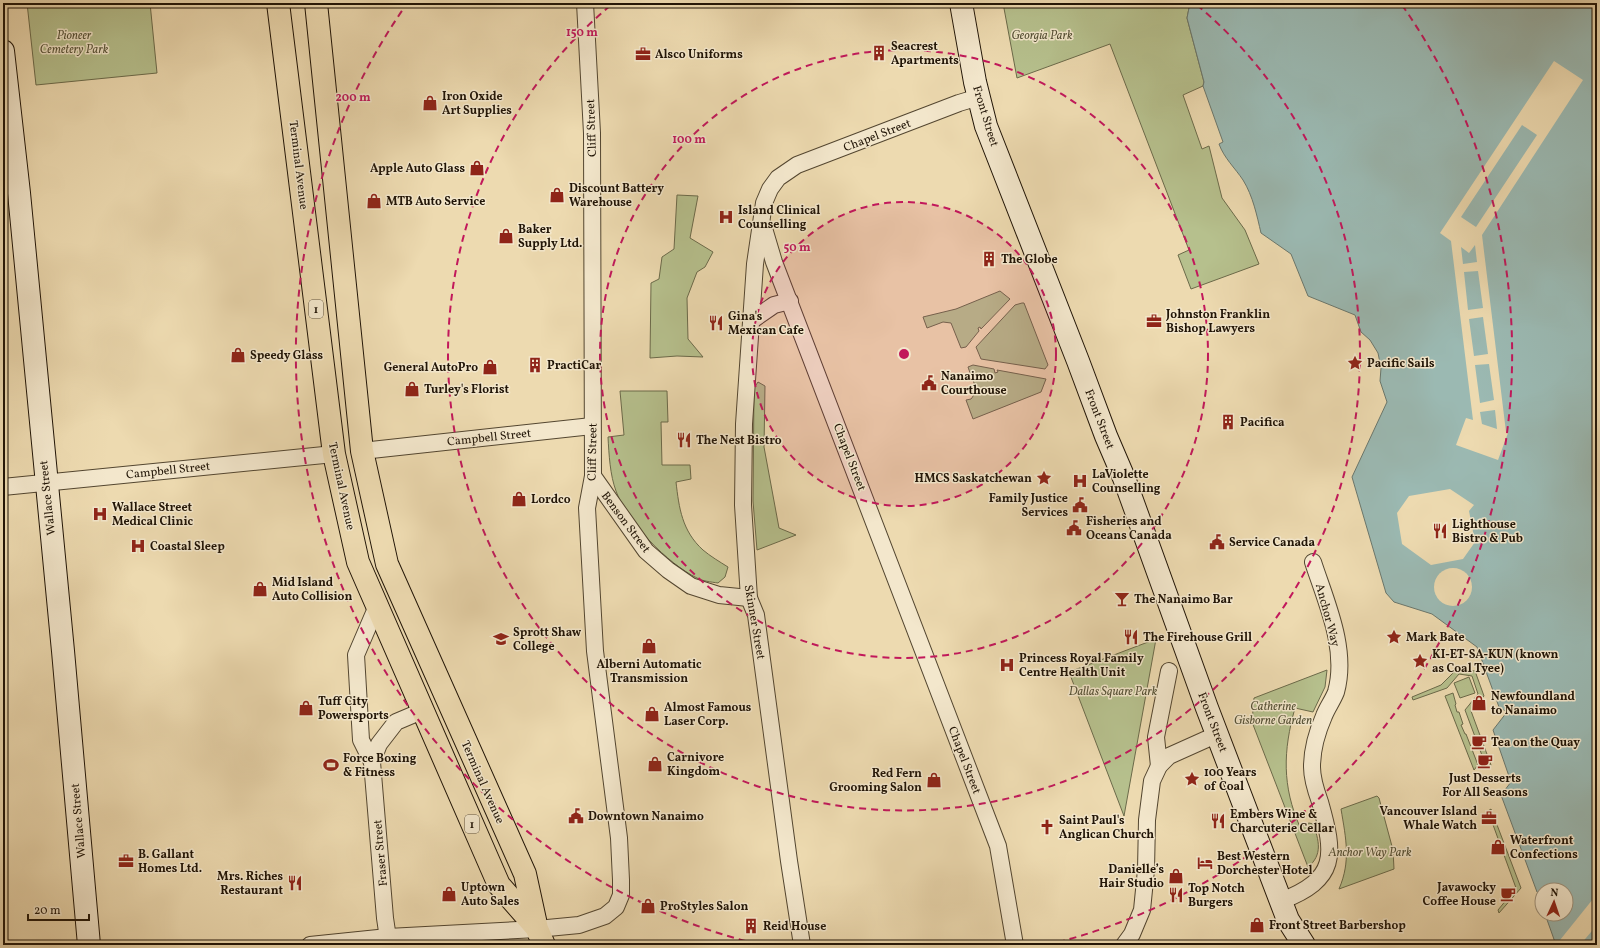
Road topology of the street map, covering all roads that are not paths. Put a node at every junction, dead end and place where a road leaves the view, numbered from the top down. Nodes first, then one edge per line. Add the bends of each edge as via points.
1 (316, 3) edge
2 (585, 3) edge
3 (961, 3) edge
4 (277, 4) edge
5 (3, 51) edge
6 (979, 97) junction
7 (762, 219) junction
8 (790, 301) junction
9 (751, 321) junction
10 (592, 426) junction
11 (362, 451) junction
12 (334, 454) junction
13 (593, 476) junction
14 (46, 483) junction
15 (3, 487) edge
16 (1313, 562) dead end
17 (749, 598) junction
18 (377, 606) junction
19 (1169, 671) dead end
20 (422, 711) junction
21 (1218, 734) junction
22 (372, 762) junction
23 (1159, 766) junction
24 (1285, 911) junction
25 (540, 937) edge
26 (389, 941) edge
27 (89, 945) edge
28 (310, 945) edge
29 (802, 945) edge
30 (1015, 945) edge
31 (1124, 945) edge
32 (1290, 945) edge
33 (1304, 945) edge

1 - 11 highway, Terminal Avenue / 1
2 - 10 street, Cliff Street via 592,133
3 - 6 street, Front Street
4 - 12 highway, Terminal Avenue / 1
5 - 14 street, Wallace Street
6 - 7 street, Chapel Street via 797,165 778,178 770,189 764,203
6 - 21 street, Front Street via 986,126 1124,478
7 - 8 street, Chapel Street via 770,251
7 - 9 street, Skinner Street via 755,264
8 - 9 street via 774,305
8 - 30 street, Chapel Street via 998,846
9 - 17 street, Skinner Street via 744,424 743,505
10 - 11 street, Campbell Street
10 - 13 street, Cliff Street
11 - 25 highway, Terminal Avenue / 1 via 387,564 525,874
12 - 14 street, Campbell Street
12 - 18 highway, Terminal Avenue / 1 via 358,562
13 - 17 street, Benson Street via 646,551 668,570 691,586 719,595
13 - 25 street, Cliff Street via 587,508 596,651 618,838 621,895 616,907 605,916
14 - 15 street, Campbell Street
14 - 27 street, Wallace Street
16 - 24 street, Anchor Way via 1335,631 1339,661 1339,678 1335,694 1315,741 1312,767 1315,788 1328,831 1330,851 1326,869
17 - 29 street, Skinner Street via 756,616
18 - 20 highway, Terminal Avenue / 1
18 - 22 street, Fraser Street via 356,655 361,740
19 - 23 street via 1156,737
20 - 22 street, Fraser Street via 396,722 379,744
20 - 25 highway, Terminal Avenue / 1 via 499,885
21 - 23 street via 1169,756
21 - 24 street, Front Street
22 - 26 street, Fraser Street
23 - 31 street via 1152,781 1147,820 1142,910 1132,934
24 - 32 street, Front Street
24 - 33 street, Front Street
25 - 26 street
26 - 28 street

